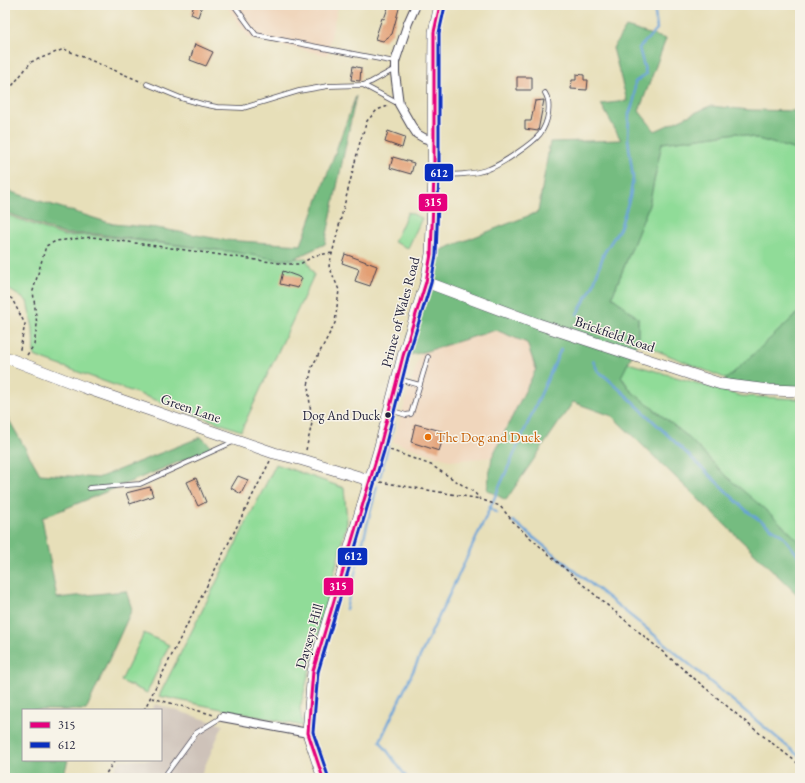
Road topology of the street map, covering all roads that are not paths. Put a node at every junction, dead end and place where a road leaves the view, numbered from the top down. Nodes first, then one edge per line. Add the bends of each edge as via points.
1 (234, 5) edge
2 (416, 5) edge
3 (440, 5) edge
4 (395, 66) junction
5 (147, 84) road end
6 (363, 84) junction
7 (546, 93) dead end
8 (399, 104) junction
9 (433, 141) junction
10 (434, 175) junction
11 (426, 282) junction
12 (428, 357) dead end
13 (13, 360) edge
14 (397, 379) junction
15 (420, 385) junction
16 (800, 391) edge
17 (389, 410) junction
18 (237, 440) junction
19 (369, 479) junction
20 (89, 488) dead end
21 (222, 717) joint
22 (308, 733) junction
23 (166, 774) dead end
24 (323, 778) edge

1 - 4 lane via 256,35
2 - 4 street via 408,22
3 - 9 street, Prince of Wales Road via 434,32
4 - 6 lane via 371,82
4 - 8 street
5 - 6 lane via 202,104 243,108 299,91
6 - 8 lane
7 - 10 lane via 550,108 540,133 518,153 489,169 470,174
8 - 9 street via 417,134
9 - 10 street, Prince of Wales Road
10 - 11 street, Prince of Wales Road via 431,254
11 - 14 street, Prince of Wales Road
11 - 16 street, Brickfield Road via 538,324 721,384
12 - 15 lane
13 - 18 street, Green Lane
14 - 15 lane
14 - 17 street, Prince of Wales Road
15 - 17 lane via 411,414
17 - 19 street, Prince of Wales Road
18 - 19 street, Green Lane
18 - 20 lane via 140,484
19 - 22 street, Dayseys Hill via 313,671
21 - 22 street
21 - 23 lane via 196,733
22 - 24 street, Dayseys Hill

